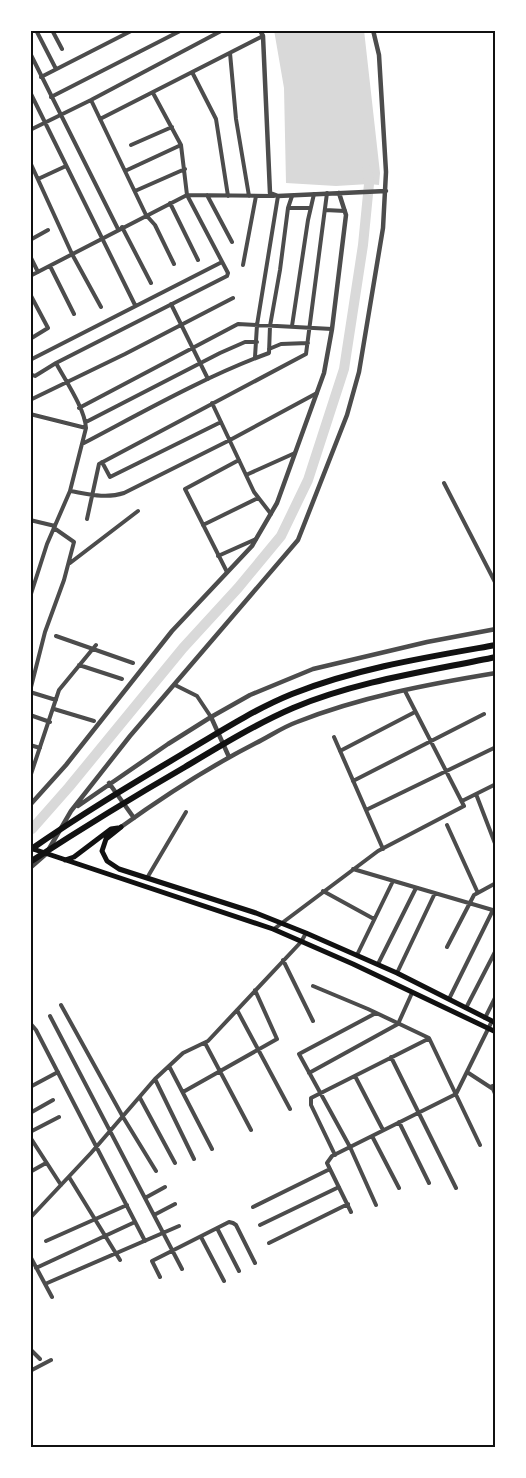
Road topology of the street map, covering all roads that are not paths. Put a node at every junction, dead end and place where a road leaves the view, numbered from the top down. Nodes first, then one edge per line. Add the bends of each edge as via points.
1 (36, 30) edge
2 (52, 30) edge
3 (133, 30) edge
4 (182, 30) edge
5 (223, 30) edge
6 (260, 30) edge
7 (373, 30) edge
8 (263, 36) junction
9 (62, 50) dead end
10 (30, 53) edge
11 (231, 53) junction
12 (56, 69) junction
13 (192, 72) junction
14 (41, 77) junction
15 (30, 92) edge
16 (153, 93) junction
17 (51, 97) junction
18 (91, 100) junction
19 (60, 114) junction
20 (100, 119) junction
21 (45, 123) junction
22 (172, 127) junction
23 (30, 130) edge
24 (131, 145) dead end
25 (181, 145) junction
26 (30, 162) edge
27 (66, 166) junction
28 (185, 169) junction
29 (125, 171) junction
30 (38, 179) junction
31 (386, 190) junction
32 (135, 191) junction
33 (339, 193) junction
34 (314, 194) junction
35 (327, 194) junction
36 (187, 195) junction
37 (207, 195) junction
38 (228, 195) junction
39 (249, 196) junction
40 (256, 196) junction
41 (276, 196) junction
42 (292, 196) junction
43 (170, 203) junction
44 (288, 208) junction
45 (310, 208) junction
46 (325, 210) junction
47 (346, 211) junction
48 (146, 215) junction
49 (120, 228) junction
50 (48, 230) dead end
51 (101, 238) junction
52 (30, 240) edge
53 (232, 243) dead end
54 (72, 254) junction
55 (30, 256) edge
56 (198, 260) dead end
57 (222, 262) junction
58 (174, 264) dead end
59 (243, 265) dead end
60 (50, 266) junction
61 (38, 272) junction
62 (30, 276) edge
63 (151, 283) dead end
64 (30, 294) edge
65 (234, 298) dead end
66 (171, 303) junction
67 (135, 305) junction
68 (101, 307) dead end
69 (74, 314) dead end
70 (257, 325) junction
71 (182, 326) junction
72 (270, 326) junction
73 (292, 326) junction
74 (309, 328) junction
75 (332, 329) junction
76 (30, 339) edge
77 (257, 342) junction
78 (308, 342) junction
79 (269, 349) junction
80 (193, 350) junction
81 (255, 357) junction
82 (30, 360) edge
83 (56, 363) junction
84 (200, 364) junction
85 (30, 374) edge
86 (35, 376) junction
87 (30, 379) edge
88 (208, 379) junction
89 (66, 382) junction
90 (317, 393) junction
91 (30, 400) edge
92 (212, 403) junction
93 (79, 408) junction
94 (30, 414) edge
95 (86, 422) junction
96 (221, 422) junction
97 (86, 428) junction
98 (230, 441) junction
99 (82, 444) junction
100 (295, 453) junction
101 (239, 460) junction
102 (102, 462) junction
103 (246, 475) junction
104 (444, 483) dead end
105 (70, 491) junction
106 (92, 494) junction
107 (258, 498) junction
108 (138, 511) dead end
109 (271, 514) junction
110 (87, 519) dead end
111 (30, 520) edge
112 (203, 525) junction
113 (54, 527) junction
114 (256, 539) junction
115 (218, 556) junction
116 (68, 564) junction
117 (227, 572) junction
118 (496, 584) edge
119 (30, 597) edge
120 (496, 629) edge
121 (56, 636) dead end
122 (96, 645) dead end
123 (496, 645) edge
124 (92, 650) junction
125 (496, 657) edge
126 (133, 663) dead end
127 (79, 665) junction
128 (496, 673) edge
129 (122, 678) dead end
130 (175, 684) junction
131 (405, 691) junction
132 (30, 692) edge
133 (56, 700) junction
134 (54, 709) junction
135 (415, 712) junction
136 (484, 714) dead end
137 (30, 715) edge
138 (211, 717) junction
139 (94, 721) dead end
140 (50, 722) junction
141 (334, 737) dead end
142 (430, 741) junction
143 (30, 745) edge
144 (496, 747) edge
145 (40, 748) junction
146 (340, 751) junction
147 (229, 757) junction
148 (446, 772) junction
149 (30, 777) edge
150 (353, 781) junction
151 (109, 783) junction
152 (496, 784) edge
153 (476, 794) junction
154 (462, 801) junction
155 (30, 804) edge
156 (366, 810) junction
157 (71, 812) junction
158 (186, 812) dead end
159 (134, 818) junction
160 (447, 825) dead end
161 (121, 827) junction
162 (496, 846) edge
163 (30, 849) edge
164 (383, 849) junction
165 (45, 853) junction
166 (64, 861) junction
167 (30, 862) edge
168 (30, 868) edge
169 (353, 869) junction
170 (147, 878) junction
171 (393, 881) junction
172 (496, 883) edge
173 (416, 888) junction
174 (323, 891) junction
175 (477, 891) junction
176 (435, 893) junction
177 (210, 898) junction
178 (470, 903) junction
179 (207, 907) junction
180 (494, 910) edge
181 (374, 919) junction
182 (280, 922) junction
183 (273, 929) junction
184 (306, 933) junction
185 (301, 942) junction
186 (447, 947) dead end
187 (496, 950) edge
188 (356, 956) junction
189 (282, 960) junction
190 (378, 965) junction
191 (397, 973) junction
192 (313, 986) dead end
193 (255, 990) junction
194 (412, 993) junction
195 (496, 996) edge
196 (449, 999) junction
197 (61, 1005) dead end
198 (466, 1008) junction
199 (237, 1010) junction
200 (376, 1013) junction
201 (50, 1016) dead end
202 (485, 1018) junction
203 (313, 1022) dead end
204 (494, 1022) edge
205 (30, 1023) edge
206 (398, 1024) junction
207 (488, 1029) junction
208 (496, 1032) edge
209 (429, 1038) junction
210 (205, 1043) junction
211 (258, 1050) junction
212 (391, 1057) junction
213 (169, 1066) junction
214 (220, 1071) junction
215 (58, 1072) junction
216 (467, 1072) junction
217 (309, 1073) junction
218 (355, 1076) junction
219 (155, 1079) junction
220 (496, 1084) edge
221 (30, 1087) edge
222 (490, 1087) junction
223 (183, 1092) junction
224 (321, 1093) junction
225 (456, 1094) junction
226 (496, 1095) edge
227 (140, 1097) junction
228 (52, 1100) dead end
229 (290, 1109) dead end
230 (419, 1112) junction
231 (30, 1113) edge
232 (59, 1117) dead end
233 (123, 1117) junction
234 (399, 1122) junction
235 (251, 1130) dead end
236 (383, 1130) junction
237 (30, 1132) edge
238 (110, 1132) junction
239 (372, 1136) junction
240 (30, 1137) edge
241 (32, 1144) edge
242 (480, 1145) dead end
243 (96, 1147) junction
244 (350, 1147) junction
245 (212, 1149) dead end
246 (335, 1155) junction
247 (194, 1159) dead end
248 (46, 1163) junction
249 (175, 1163) dead end
250 (330, 1169) junction
251 (156, 1171) dead end
252 (30, 1174) edge
253 (69, 1176) junction
254 (429, 1184) dead end
255 (61, 1185) junction
256 (165, 1187) dead end
257 (339, 1187) junction
258 (399, 1188) dead end
259 (456, 1188) dead end
260 (145, 1198) junction
261 (175, 1204) dead end
262 (348, 1204) junction
263 (127, 1205) junction
264 (376, 1205) dead end
265 (253, 1207) dead end
266 (351, 1212) dead end
267 (154, 1215) junction
268 (30, 1218) edge
269 (95, 1219) junction
270 (135, 1222) junction
271 (260, 1224) dead end
272 (179, 1226) dead end
273 (217, 1228) junction
274 (164, 1233) junction
275 (105, 1236) junction
276 (201, 1237) junction
277 (46, 1241) dead end
278 (145, 1241) junction
279 (269, 1243) dead end
280 (173, 1250) junction
281 (116, 1254) junction
282 (30, 1256) edge
283 (120, 1260) dead end
284 (255, 1263) dead end
285 (36, 1268) junction
286 (182, 1269) dead end
287 (239, 1271) dead end
288 (160, 1277) dead end
289 (224, 1281) dead end
290 (45, 1284) junction
291 (52, 1297) dead end
292 (30, 1351) edge
293 (40, 1359) dead end
294 (51, 1360) dead end
295 (30, 1371) edge

1 - 12 street
2 - 9 street
3 - 12 street
4 - 17 street
5 - 18 street
6 - 8 street
7 - 31 street via 379,55
8 - 11 street
8 - 41 street via 270,191
10 - 14 street
11 - 13 street
11 - 39 street via 236,119
12 - 14 street
13 - 16 street
13 - 38 street via 216,119
14 - 17 street
15 - 21 street
16 - 20 street
16 - 22 street
17 - 19 street
18 - 19 street
18 - 20 street
19 - 21 street
19 - 49 street
20 - 29 street
21 - 23 street
21 - 27 street
22 - 24 street
22 - 25 street
25 - 28 street
25 - 29 street
26 - 30 street
27 - 30 street
27 - 51 street
28 - 32 street
28 - 36 street
29 - 32 street
30 - 54 street
31 - 33 street
31 - 130 street via 359,372 347,415 298,540
32 - 48 street
33 - 35 street
33 - 47 street
34 - 35 street
34 - 42 street
34 - 45 street
35 - 46 street
36 - 37 street
36 - 43 street
36 - 57 street
37 - 38 street
37 - 53 street
38 - 39 street
39 - 40 street
40 - 41 street
40 - 59 street
41 - 42 street
41 - 70 street
42 - 44 street
43 - 48 street
43 - 56 street
44 - 45 street
44 - 72 street
45 - 73 street
46 - 47 street
46 - 74 street
47 - 75 street
48 - 49 street
48 - 58 street
49 - 51 street
49 - 63 street
50 - 52 street
51 - 54 street
51 - 67 street
54 - 60 street
54 - 68 street
55 - 61 street
57 - 66 street via 227,276
57 - 67 street
60 - 61 street
60 - 69 street
61 - 62 street
64 - 76 street via 48,328
65 - 71 street
66 - 71 street
66 - 83 street
67 - 82 street
70 - 72 street
70 - 77 street
70 - 80 street via 238,324
71 - 80 street
71 - 89 street
72 - 73 street
72 - 79 street
73 - 74 street
74 - 75 street
74 - 78 street
75 - 90 street
77 - 81 street
77 - 84 street via 245,342
78 - 79 street
78 - 92 street via 304,355
79 - 81 street via 267,354
80 - 84 street
80 - 93 street
81 - 88 street
83 - 86 street
83 - 89 street
84 - 88 street
84 - 95 street
85 - 86 street
86 - 87 street
88 - 99 street
89 - 91 street
89 - 93 street
90 - 98 street
90 - 100 street
92 - 96 street
92 - 102 street
93 - 95 street
94 - 97 street
95 - 97 street
96 - 98 street
96 - 102 street via 111,477
97 - 99 street
98 - 101 street
98 - 106 street via 124,493
99 - 105 street
100 - 103 street
100 - 109 street
101 - 103 street
101 - 112 street via 185,487
102 - 106 street
103 - 107 street
104 - 118 street
105 - 106 street
105 - 113 street
106 - 110 street
107 - 109 street
107 - 112 street
108 - 116 street
109 - 114 street
111 - 113 street
112 - 115 street
113 - 116 street via 73,540
113 - 119 street
114 - 115 street
114 - 117 street
115 - 117 street
116 - 132 street
117 - 155 street via 172,631 66,765
120 - 138 street via 313,669 250,695
121 - 124 street
122 - 124 street
123 - 163 highway via 374,669 291,694 216,734
124 - 126 street
124 - 127 street
125 - 167 highway via 378,682 294,708 212,751
127 - 129 street
127 - 133 street via 62,685
128 - 131 street
130 - 138 street via 197,696
130 - 157 street
131 - 135 street
131 - 147 street via 296,722
132 - 133 street
133 - 134 street
134 - 139 street
134 - 140 street
135 - 142 street
135 - 146 street
136 - 142 street
137 - 140 street
138 - 147 street
138 - 151 street
140 - 145 street
141 - 146 street
142 - 148 street
142 - 150 street
143 - 145 street
144 - 148 street
145 - 149 street
146 - 150 street
147 - 159 street
148 - 154 street
148 - 156 street
150 - 156 street
151 - 157 street
151 - 159 street
152 - 153 street
153 - 154 street
153 - 162 street
154 - 164 street via 463,807
156 - 164 street
157 - 165 street
158 - 170 street
159 - 161 street
160 - 175 street
161 - 166 main road via 111,829
161 - 170 main road via 106,839 103,856 119,869
163 - 165 main road
164 - 169 street
165 - 166 main road
165 - 168 street
166 - 179 main road
169 - 171 street
169 - 174 street
170 - 177 main road
171 - 173 street
171 - 181 street
172 - 175 street
173 - 176 street
173 - 190 street
174 - 181 street
174 - 182 street
175 - 178 street
176 - 178 street
176 - 191 street
177 - 179 main road
177 - 182 main road
178 - 180 street
178 - 186 street
179 - 183 main road
180 - 196 street
181 - 188 street
182 - 183 street
182 - 184 main road
183 - 185 main road
184 - 185 street
184 - 188 main road
185 - 189 street
185 - 194 main road
187 - 198 street
188 - 190 main road
189 - 193 street
189 - 203 street
190 - 191 main road
191 - 196 main road
192 - 200 street
193 - 199 street
193 - 211 street via 277,1039
194 - 206 street
194 - 207 main road
195 - 202 street
196 - 198 main road
197 - 233 street
198 - 202 main road
199 - 210 street
199 - 211 street
200 - 206 street
200 - 217 street via 300,1052
201 - 238 street
202 - 204 main road
204 - 207 street
205 - 215 street
206 - 209 street
206 - 217 street
207 - 208 main road
207 - 216 street
209 - 212 street
209 - 225 street
210 - 213 street via 185,1051
210 - 214 street
211 - 214 street
211 - 229 street
212 - 218 street
212 - 230 street
213 - 219 street
213 - 223 street
214 - 223 street
214 - 235 street
215 - 221 street
215 - 243 street
216 - 222 street
216 - 225 street
217 - 224 street
218 - 224 street
218 - 236 street
219 - 227 street
219 - 247 street
220 - 222 street
222 - 226 street
223 - 245 street
224 - 244 street
224 - 246 street via 310,1101
225 - 230 street
225 - 242 street
227 - 233 street
227 - 249 street
228 - 231 street
230 - 234 street
230 - 259 street
232 - 237 street
233 - 238 street
233 - 251 street
234 - 236 street
234 - 254 street
236 - 239 street
238 - 243 street
238 - 260 street
239 - 244 street
239 - 258 street
240 - 241 street
241 - 248 street
243 - 253 street
243 - 263 street
244 - 246 street
244 - 264 street
246 - 250 street via 327,1163
248 - 252 street
248 - 255 street
250 - 257 street
250 - 265 street
253 - 255 street
253 - 269 street
255 - 268 street
256 - 260 street
257 - 262 street
257 - 271 street
260 - 267 street
261 - 267 street
262 - 266 street
262 - 279 street
263 - 269 street
263 - 270 street
267 - 274 street
269 - 275 street
269 - 277 street
270 - 275 street
270 - 278 street
272 - 274 street
273 - 276 street
273 - 284 street via 233,1223
273 - 287 street
274 - 278 street
274 - 280 street
275 - 281 street
275 - 285 street
276 - 280 street
276 - 289 street
278 - 281 street
280 - 286 street
280 - 288 street via 152,1261
281 - 283 street
281 - 290 street
282 - 285 street
285 - 290 street
290 - 291 street
292 - 293 street
294 - 295 street

